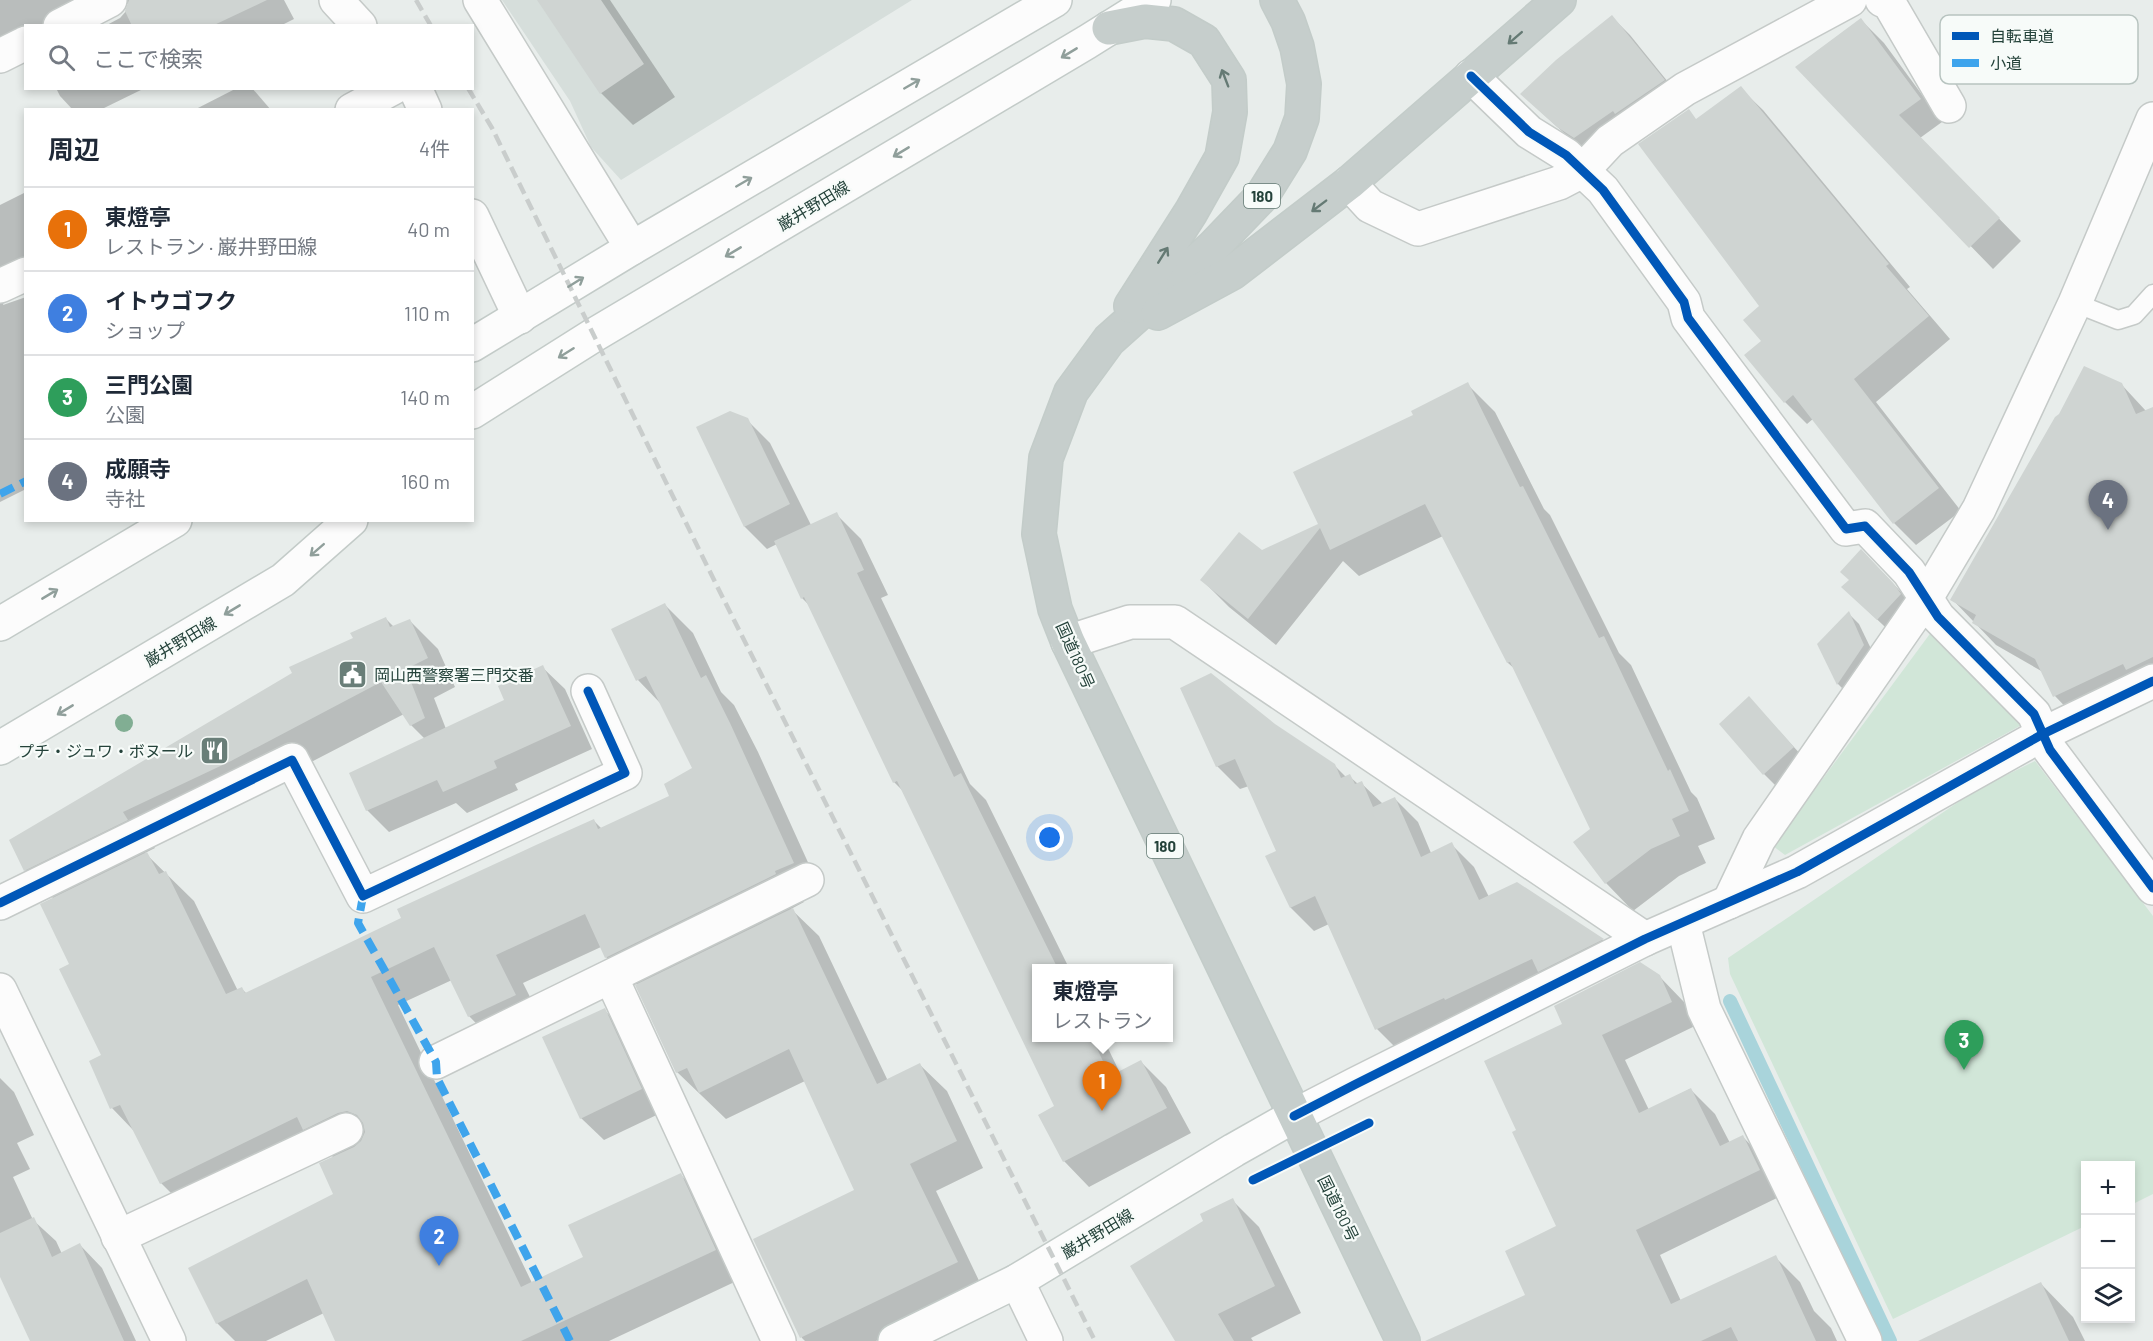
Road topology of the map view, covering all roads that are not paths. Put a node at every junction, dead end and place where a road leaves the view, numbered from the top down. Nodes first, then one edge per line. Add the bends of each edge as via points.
1 (110, 0) edge
2 (336, 0) edge
3 (480, 0) edge
4 (1055, 0) edge
5 (1154, 0) edge
6 (1277, 0) edge
7 (1559, 0) edge
8 (1850, 0) edge
9 (1882, 0) edge
10 (64, 24) edge
11 (358, 24) edge
12 (1109, 28) junction
13 (24, 44) edge
14 (0, 56) edge
15 (1471, 76) junction
16 (389, 90) edge
17 (416, 90) edge
18 (1949, 106) dead end
19 (356, 108) edge
20 (424, 108) edge
21 (2153, 119) edge
22 (1582, 171) junction
23 (1349, 183) junction
24 (474, 220) edge
25 (632, 248) junction
26 (24, 275) edge
27 (0, 286) edge
28 (2153, 294) edge
29 (2075, 303) junction
30 (520, 317) junction
31 (1109, 340) junction
32 (474, 344) edge
33 (474, 411) edge
34 (173, 522) edge
35 (349, 522) edge
36 (1926, 598) junction
37 (0, 624) edge
38 (1068, 642) junction
39 (2153, 681) edge
40 (588, 690) dead end
41 (2043, 734) junction
42 (0, 748) edge
43 (807, 880) dead end
44 (2153, 888) edge
45 (0, 903) edge
46 (1729, 903) junction
47 (1683, 923) junction
48 (1646, 939) junction
49 (611, 977) junction
50 (0, 990) edge
51 (436, 1062) dead end
52 (1294, 1116) junction
53 (346, 1130) dead end
54 (118, 1237) junction
55 (1017, 1281) junction
56 (169, 1341) edge
57 (779, 1341) edge
58 (895, 1341) edge
59 (1046, 1341) edge
60 (1403, 1341) edge
61 (1865, 1341) edge

1 - 10 street
2 - 11 street
3 - 25 street
25 -> 4 street
5 - 12 street, 巌井野田線
6 - 31 highway, 国道180号 / 180 via 1297,47 1304,84 1302,118 1290,151 1262,196 1213,248
7 -> 15 highway
8 - 22 street via 1685,89 1610,141
9 - 18 street via 1889,3
31 -> 12 highway via 1222,157 1230,112 1228,80 1204,40 1174,24 1145,21
12 -> 33 street, 巌井野田線
13 - 14 street
15 - 22 street via 1529,132 1566,155
15 - 23 highway
16 - 19 street
17 - 20 street
21 - 29 street
22 - 23 street via 1559,183 1418,229 1370,206
22 - 36 street via 1604,190 1684,302 1688,318 1846,529 1865,526 1909,572
23 -> 31 highway via 1232,273
24 - 30 street
30 -> 25 street
26 - 27 street
28 - 29 lane via 2134,315 2118,320
29 - 36 street via 1979,509
30 - 32 street
31 - 38 highway, 国道180号 / 180 via 1071,392 1046,458 1039,534 1055,609
37 -> 34 street
35 -> 42 street, 巌井野田線 via 283,580
36 - 41 street via 1938,617 2034,714
36 - 46 street via 1759,839
38 - 48 street via 1130,622 1175,622
38 - 52 highway, 国道180号 / 180
39 - 41 street, 巌井野田線
40 - 45 street via 626,773 363,896 292,760
41 - 44 street via 2050,750
41 - 46 street, 巌井野田線 via 1797,872
43 - 49 street
46 - 47 street, 巌井野田線
47 - 48 street, 巌井野田線
47 - 61 street via 1704,1009
48 - 52 street, 巌井野田線
49 - 51 street
49 - 57 street
50 - 54 street
52 - 55 street, 巌井野田線
52 - 60 highway, 国道180号 / 180
53 - 54 street
54 - 56 street
55 - 58 street, 巌井野田線
55 - 59 street

